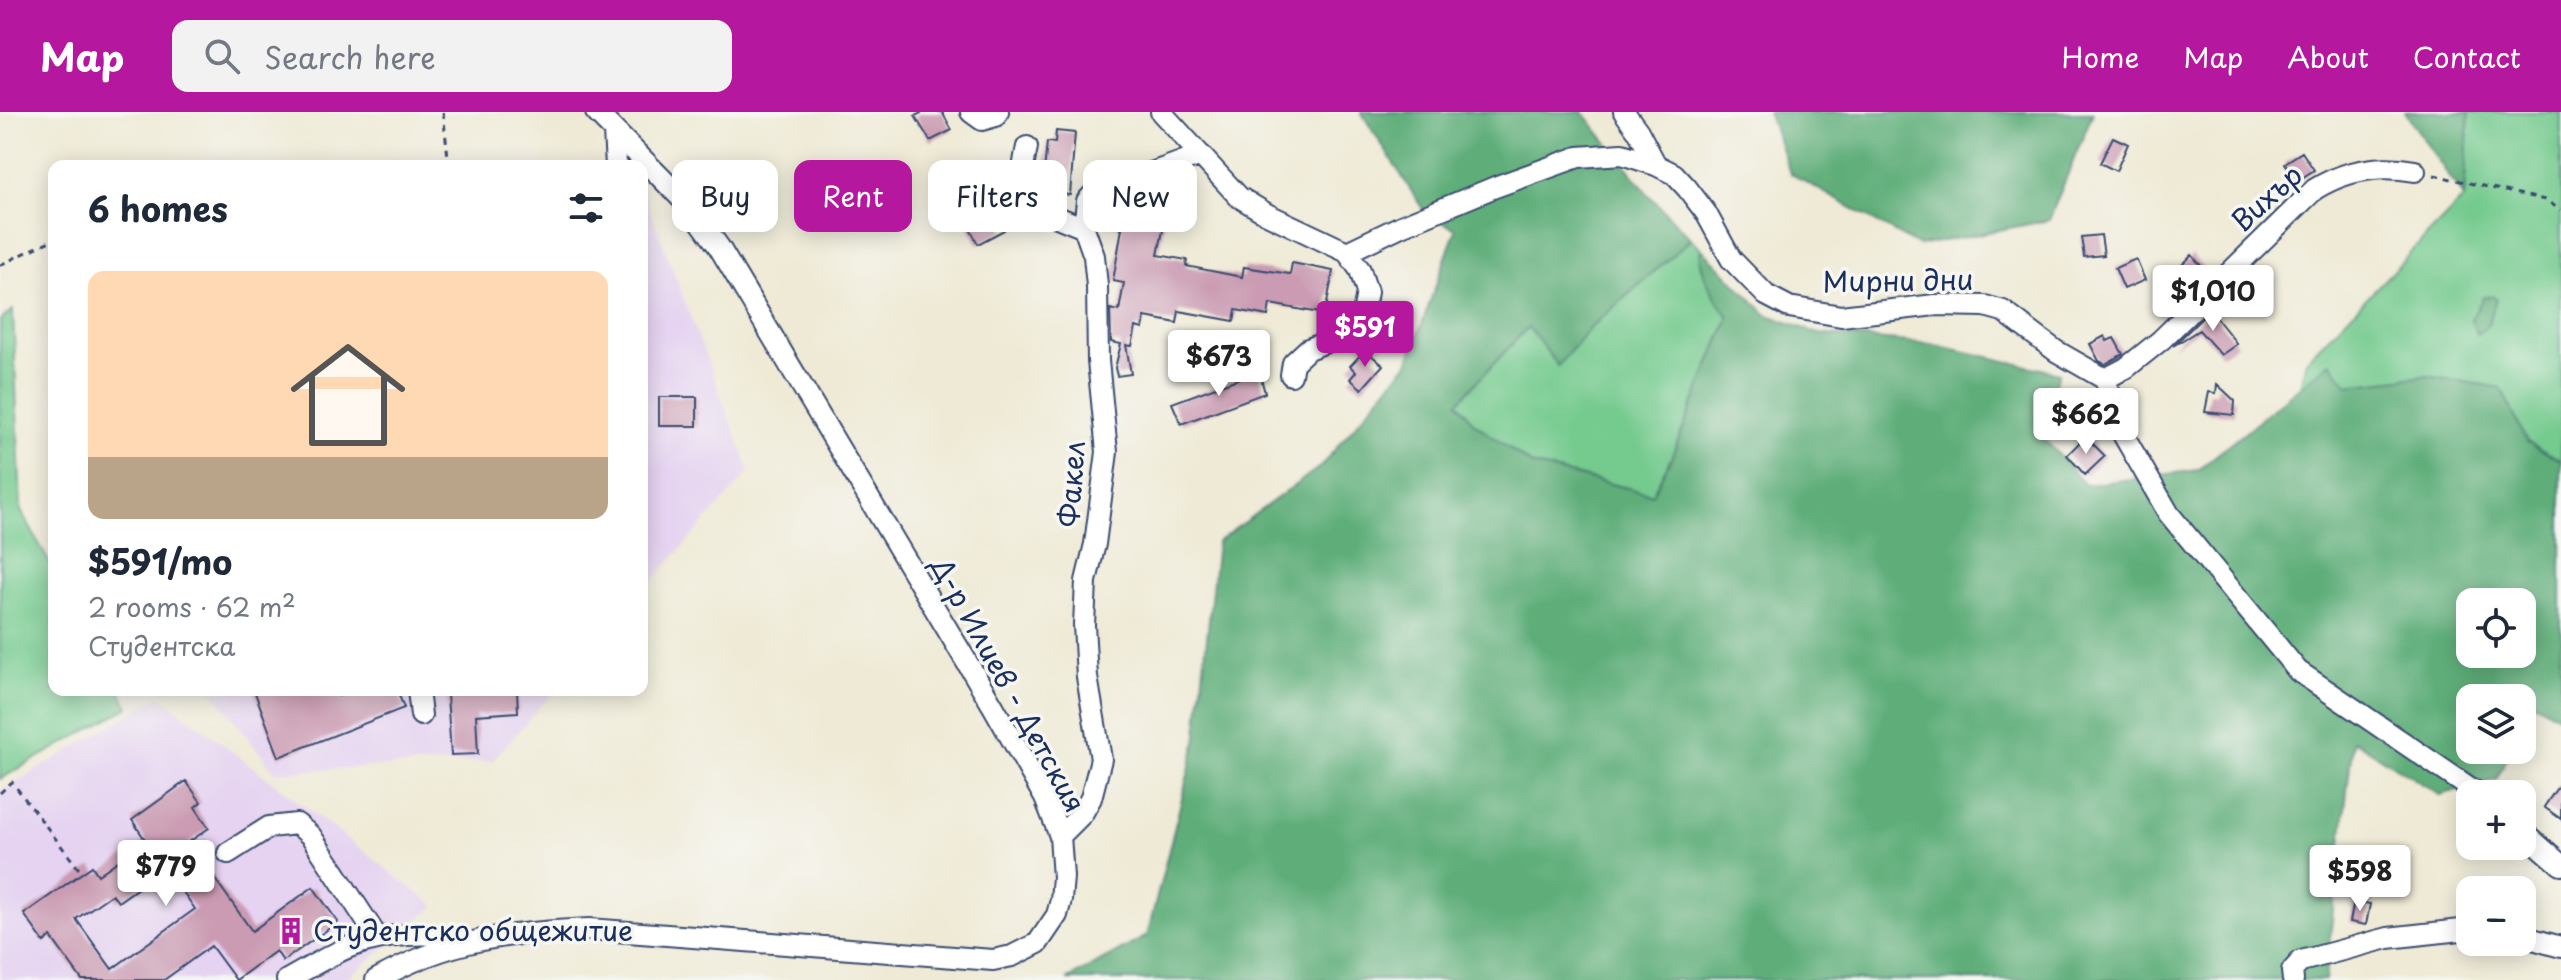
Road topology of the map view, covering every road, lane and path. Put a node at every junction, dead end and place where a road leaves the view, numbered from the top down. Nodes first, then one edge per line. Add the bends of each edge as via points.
1 (443, 112) edge
2 (596, 112) edge
3 (971, 112) edge
4 (998, 112) edge
5 (1161, 112) edge
6 (1624, 112) edge
7 (614, 131) junction
8 (1027, 147) dead end
9 (1201, 155) junction
10 (448, 160) edge
11 (616, 160) edge
12 (643, 160) edge
13 (1187, 160) edge
14 (648, 165) edge
15 (1656, 165) junction
16 (2415, 171) joint
17 (2561, 210) edge
18 (1083, 228) edge
19 (1085, 232) edge
20 (48, 242) edge
21 (1347, 252) junction
22 (0, 265) edge
23 (1291, 375) dead end
24 (2105, 379) junction
25 (419, 696) edge
26 (421, 715) dead end
27 (2458, 780) edge
28 (0, 793) edge
29 (1060, 836) junction
30 (2536, 843) edge
31 (228, 853) dead end
32 (2561, 865) edge
33 (82, 873) dead end
34 (2456, 931) edge
35 (377, 937) junction
36 (2536, 940) edge
37 (462, 942) junction
38 (2561, 947) edge
39 (287, 980) edge
40 (376, 980) edge
41 (2293, 980) edge

1 - 10 path
2 - 7 street, Д-р Илиев - Детския
3 - 4 street via 982,120
5 - 9 street
6 - 15 street, Мирни дни
7 - 11 street
7 - 12 street, Д-р Илиев - Детския
8 - 18 street via 1020,176 1025,196 1035,206
9 - 13 street
9 - 21 street via 1239,197
14 - 29 street, Д-р Илиев - Детския via 689,206 719,247 1000,719
15 - 21 street via 1622,154 1578,157
15 - 24 street, Мирни дни via 1687,188 1731,259 1766,295 1789,307 1841,316 1935,305 1985,306 2003,311
16 - 17 path via 2545,200
16 - 24 street, Вихър via 2357,170 2315,189 2161,340
19 - 29 street, Факел via 1096,271 1107,452 1084,625 1101,759 1087,806
20 - 22 path
21 - 23 street via 1367,292 1363,314 1348,334 1308,349 1293,363
24 - 27 street via 2124,436 2169,514 2298,671
25 - 26 street
28 - 33 path via 12,782
29 - 37 street, Д-р Илиев - Детския via 1063,877 1057,915 1038,943 993,960 589,929
30 - 32 street
31 - 35 street via 269,827 297,824 311,836
34 - 41 street via 2388,938 2301,961 2292,971
35 - 37 street via 443,934
35 - 39 street via 355,943
36 - 38 street
37 - 40 street, Д-р Илиев - Детския

